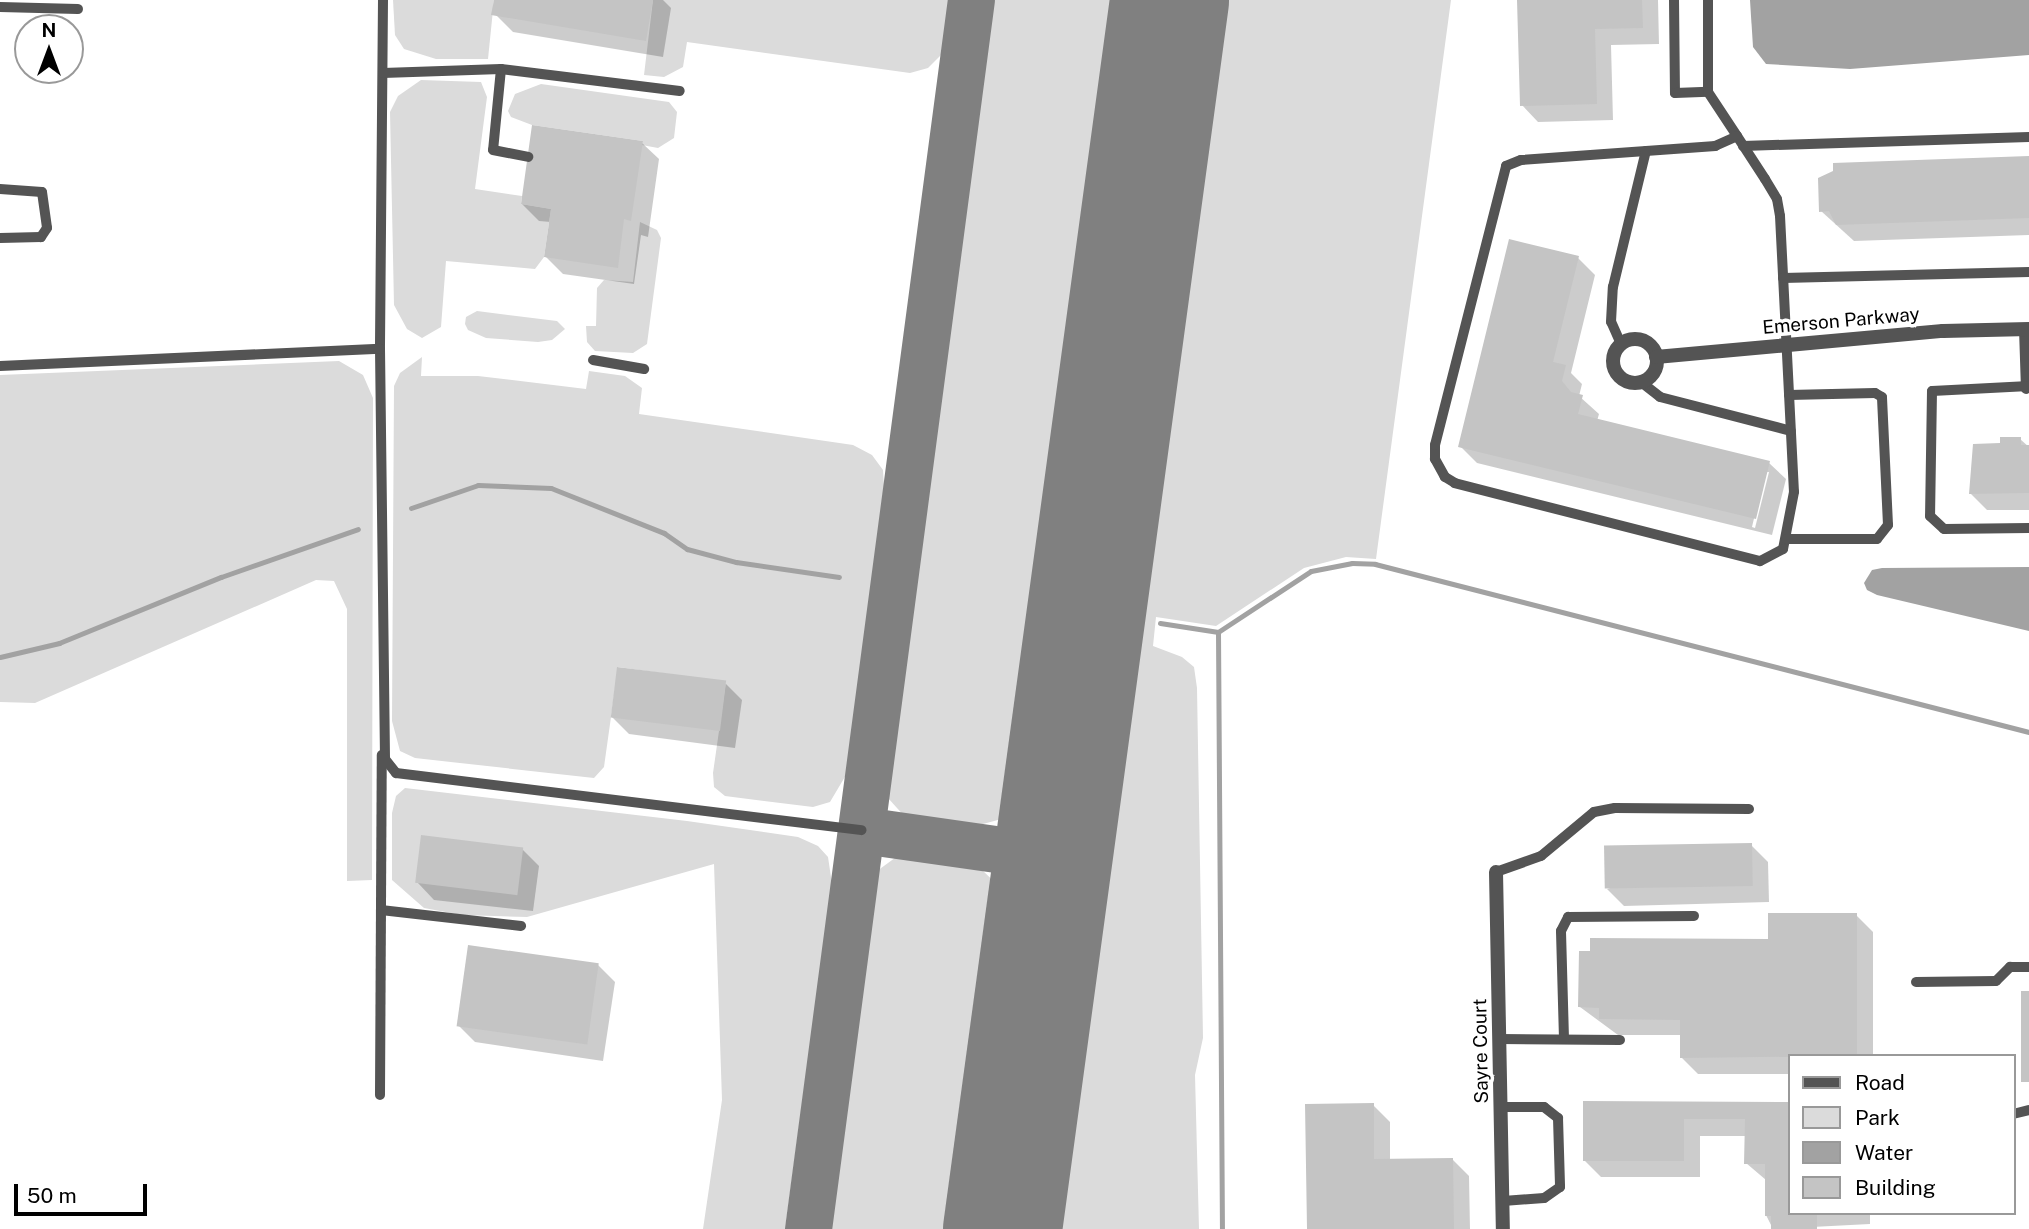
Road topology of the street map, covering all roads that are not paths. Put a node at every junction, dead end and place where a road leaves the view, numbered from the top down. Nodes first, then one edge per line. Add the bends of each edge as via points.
1 (383, 0) edge
2 (1674, 0) edge
3 (1708, 0) edge
4 (0, 7) edge
5 (78, 9) dead end
6 (501, 69) junction
7 (383, 73) junction
8 (680, 91) dead end
9 (1708, 92) junction
10 (2029, 137) edge
11 (1740, 141) junction
12 (1646, 151) junction
13 (528, 157) dead end
14 (0, 189) edge
15 (0, 238) edge
16 (2029, 272) edge
17 (1783, 278) junction
18 (2027, 329) edge
19 (1621, 344) junction
20 (1787, 346) junction
21 (380, 349) junction
22 (1656, 357) junction
23 (593, 360) dead end
24 (0, 366) edge
25 (644, 369) dead end
26 (1641, 382) junction
27 (2028, 388) edge
28 (1789, 395) junction
29 (1791, 431) junction
30 (2029, 528) edge
31 (1786, 539) junction
32 (382, 735) junction
33 (1749, 809) dead end
34 (862, 830) dead end
35 (1496, 872) joint
36 (381, 909) junction
37 (1694, 916) dead end
38 (522, 926) dead end
39 (2029, 967) edge
40 (1916, 982) dead end
41 (1500, 1039) junction
42 (1564, 1040) junction
43 (1620, 1040) dead end
44 (380, 1095) dead end
45 (1501, 1107) junction
46 (1503, 1201) junction
47 (1503, 1229) edge

1 - 7 lane
2 - 9 lane via 1675,93
3 - 9 lane
4 - 5 lane
6 - 7 lane
6 - 8 lane
6 - 13 lane via 493,150
7 - 21 lane
9 - 11 lane
10 - 11 lane
11 - 12 lane
11 - 17 lane via 1777,199
12 - 19 lane via 1613,287 1611,322
12 - 31 lane via 1521,160 1506,166 1434,459 1455,483 1760,561 1779,555
14 - 15 lane via 42,192 47,228 41,237
16 - 17 lane
17 - 20 lane
18 - 20 street, Emerson Parkway via 1943,331
18 - 27 lane
19 - 22 street via 1644,341
19 - 26 street via 1614,354 1616,371 1627,383
20 - 22 street, Emerson Parkway
20 - 28 lane
21 - 24 lane
21 - 32 lane
22 - 26 street via 1654,374
23 - 25 lane
26 - 29 lane via 1660,397
27 - 30 lane via 1932,391 1930,516 1944,529
28 - 29 lane
28 - 31 lane via 1882,397 1888,525 1877,539
29 - 31 lane via 1794,492
32 - 34 lane via 384,759 396,773
32 - 36 lane
33 - 35 lane via 1615,808 1594,812 1541,856
35 - 41 street, Sayre Court
36 - 38 lane
36 - 44 lane
37 - 42 lane via 1568,917 1561,931
39 - 40 lane via 2010,967 1996,981
41 - 42 lane
41 - 45 street, Sayre Court
42 - 43 lane
45 - 46 street, Sayre Court
45 - 46 lane via 1544,1107 1559,1118 1560,1187 1544,1198
46 - 47 street, Sayre Court

